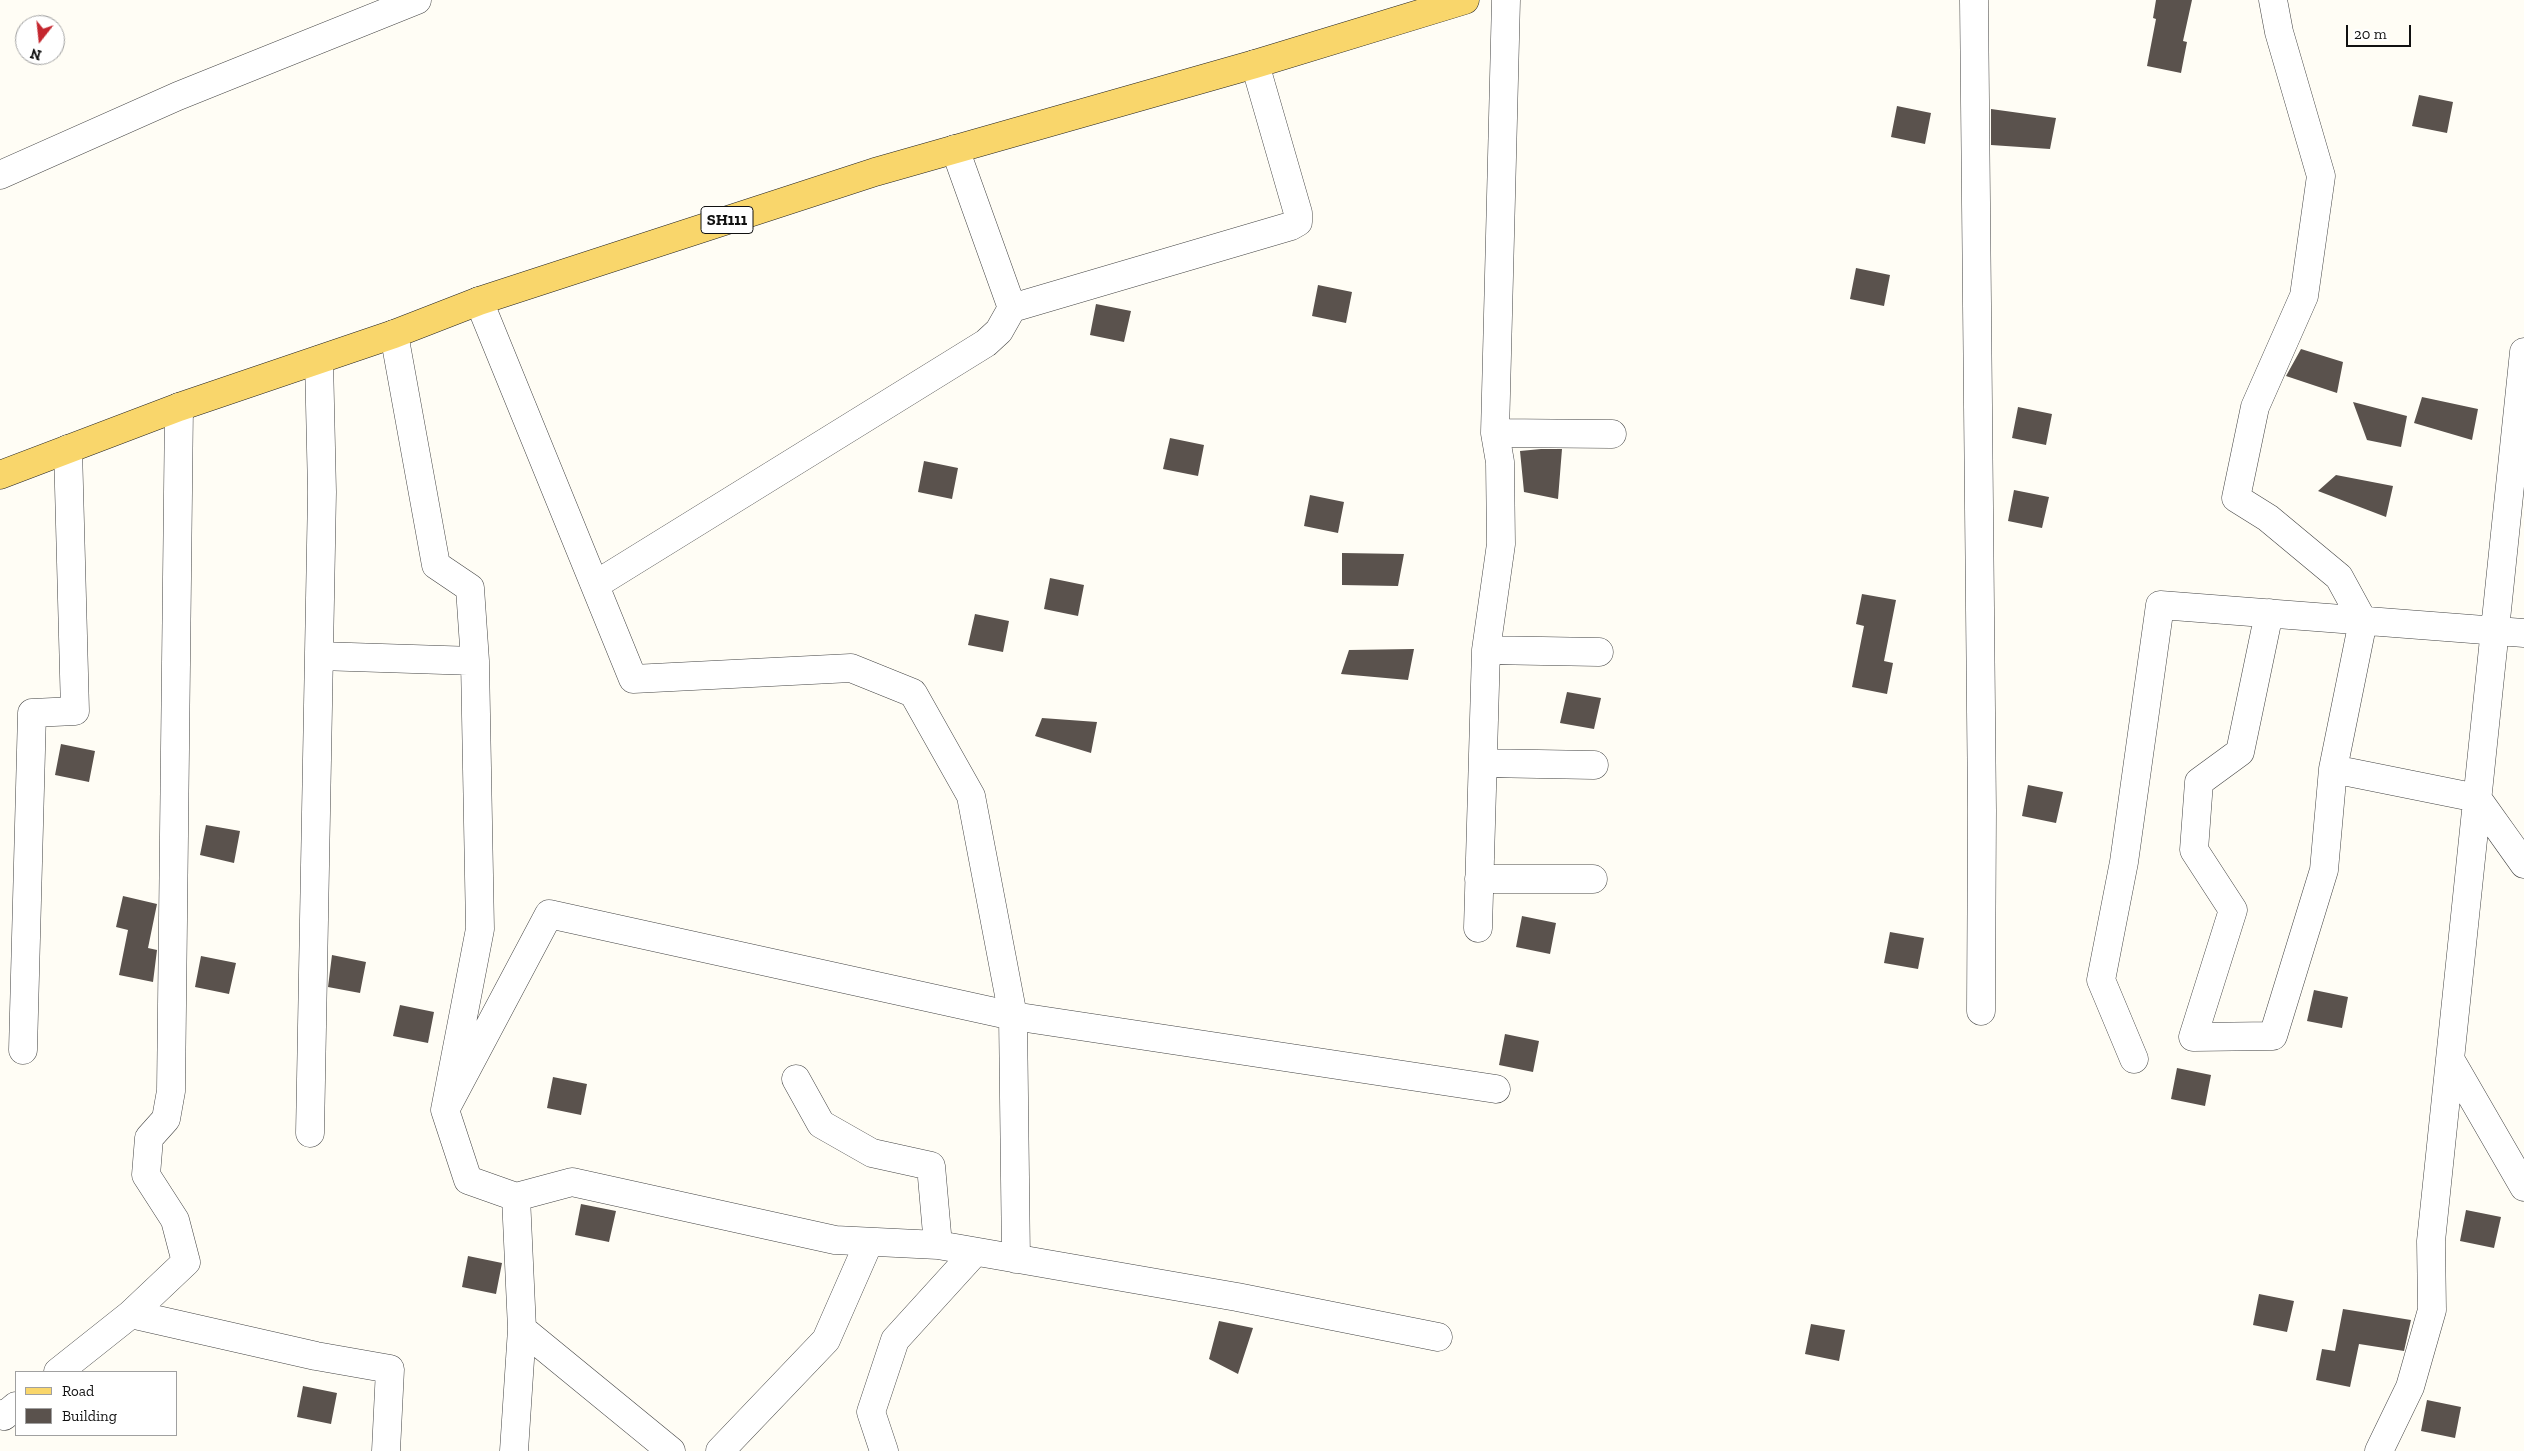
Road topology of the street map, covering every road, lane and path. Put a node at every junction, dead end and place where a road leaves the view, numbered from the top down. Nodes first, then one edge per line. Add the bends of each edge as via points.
1 (417, 0) edge
2 (1465, 0) edge
3 (1506, 0) edge
4 (1974, 0) edge
5 (2273, 0) edge
6 (1255, 64) junction
7 (955, 149) junction
8 (0, 175) edge
9 (479, 301) junction
10 (1012, 308) junction
11 (394, 334) junction
12 (2524, 352) edge
13 (319, 360) junction
14 (179, 407) junction
15 (1495, 433) junction
16 (1612, 434) dead end
17 (68, 449) junction
18 (0, 475) edge
19 (594, 585) junction
20 (2268, 613) junction
21 (2363, 621) junction
22 (2495, 632) junction
23 (2524, 633) edge
24 (1486, 650) junction
25 (1599, 652) dead end
26 (319, 656) junction
27 (475, 661) junction
28 (1483, 763) junction
29 (1594, 765) dead end
30 (2333, 769) junction
31 (2477, 798) junction
32 (2524, 864) edge
33 (1479, 879) junction
34 (1593, 879) dead end
35 (1478, 928) dead end
36 (1980, 1011) dead end
37 (1013, 1016) junction
38 (24, 1050) dead end
39 (2134, 1059) dead end
40 (2450, 1059) junction
41 (796, 1079) dead end
42 (1496, 1088) dead end
43 (446, 1110) junction
44 (310, 1133) dead end
45 (2524, 1187) edge
46 (516, 1197) junction
47 (869, 1242) junction
48 (938, 1245) junction
49 (975, 1252) junction
50 (1016, 1259) junction
51 (131, 1314) junction
52 (522, 1328) junction
53 (1438, 1337) dead end
54 (59, 1371) edge
55 (15, 1407) edge
56 (0, 1414) edge
57 (386, 1451) edge
58 (514, 1451) edge
59 (671, 1451) edge
60 (720, 1451) edge
61 (884, 1451) edge
62 (2379, 1451) edge

1 - 8 street via 178,96
2 - 6 main road, SH111
3 - 15 street
4 - 36 street via 1982,800
5 - 21 street via 2279,32 2321,176 2304,296 2255,407 2236,498 2268,518 2339,576
6 - 7 main road, SH111
6 - 10 street via 1298,222
7 - 9 main road, SH111
7 - 10 street
9 - 11 main road, SH111
9 - 19 street
10 - 19 street via 999,330 986,343
11 - 13 main road, SH111
11 - 27 street via 436,565 470,588
12 - 22 street
13 - 14 main road, SH111
13 - 26 street via 322,492
14 - 17 main road, SH111
14 - 51 street via 171,1091 166,1119 149,1138 146,1174 175,1220 186,1262
15 - 16 street
15 - 24 street via 1500,462 1501,544
17 - 18 main road, SH111
17 - 38 street via 75,711 32,713
19 - 37 street via 633,679 851,668 913,693 971,796
20 - 21 street
20 - 30 street via 2240,752 2199,782 2194,850 2232,910 2193,1037 2273,1036 2324,870
20 - 39 street via 2160,605 2124,862 2101,980
21 - 22 street
21 - 30 street
22 - 23 street
22 - 31 street
24 - 25 street
24 - 28 street
26 - 27 street
26 - 44 street
27 - 43 street via 480,929
28 - 29 street
28 - 33 street
30 - 31 street
31 - 32 street
31 - 40 street
33 - 34 street
33 - 35 street
37 - 42 street
37 - 43 street via 549,914
37 - 50 street
40 - 45 street
40 - 62 street via 2431,1241 2432,1310 2410,1387
41 - 48 street via 821,1124 872,1152 931,1166
43 - 46 street via 468,1180
46 - 47 street via 572,1182 835,1240
46 - 52 street
47 - 48 street
47 - 60 street via 826,1340
48 - 49 street
49 - 50 street
49 - 61 street via 896,1340 871,1412
50 - 53 street via 1237,1297
51 - 54 street
51 - 57 street via 325,1358 390,1369
52 - 58 street
52 - 59 street
55 - 56 street via 4,1416

